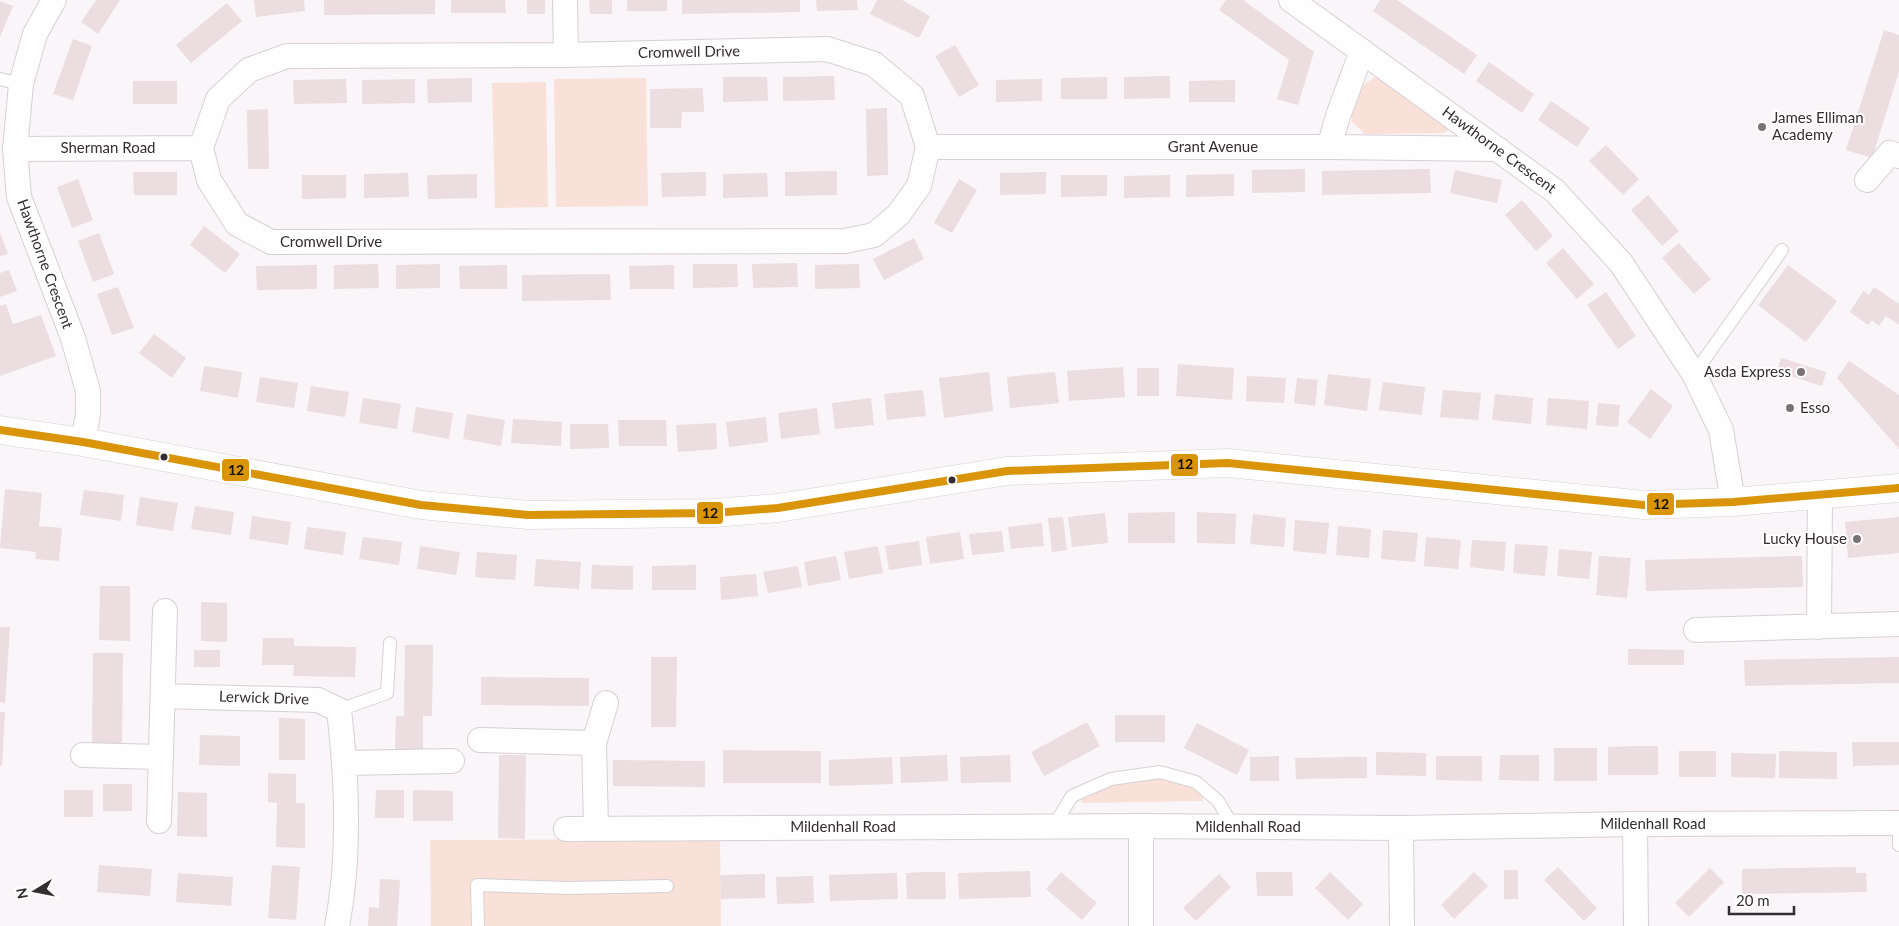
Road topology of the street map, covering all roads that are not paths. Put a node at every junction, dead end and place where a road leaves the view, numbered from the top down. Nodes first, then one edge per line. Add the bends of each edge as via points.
1 (54, 0) edge
2 (566, 0) edge
3 (1291, 0) edge
4 (1362, 51) junction
5 (566, 55) junction
6 (11, 82) edge
7 (1329, 146) junction
8 (928, 147) junction
9 (15, 148) junction
10 (201, 148) junction
11 (1498, 149) junction
12 (1899, 156) edge
13 (1867, 180) dead end
14 (1782, 250) dead end
15 (1694, 374) junction
16 (0, 430) edge
17 (83, 442) junction
18 (1899, 488) edge
19 (1820, 496) junction
20 (1734, 502) junction
21 (165, 610) dead end
22 (1899, 624) edge
23 (1820, 627) junction
24 (1696, 630) dead end
25 (390, 643) dead end
26 (163, 696) junction
27 (606, 703) dead end
28 (339, 710) junction
29 (480, 740) dead end
30 (594, 743) junction
31 (83, 755) dead end
32 (160, 757) junction
33 (452, 761) dead end
34 (345, 763) junction
35 (159, 821) dead end
36 (1899, 823) edge
37 (1635, 824) junction
38 (1141, 826) junction
39 (1233, 826) junction
40 (596, 827) junction
41 (1053, 827) junction
42 (1401, 828) junction
43 (566, 829) dead end
44 (1899, 845) edge
45 (667, 886) dead end
46 (337, 926) edge
47 (478, 926) edge
48 (1141, 926) edge
49 (1402, 926) edge
50 (1636, 926) edge

1 - 6 street, Hawthorne Crescent
2 - 5 street
3 - 4 street, Hawthorne Crescent
4 - 7 street
4 - 11 street, Hawthorne Crescent
5 - 8 street, Cromwell Drive via 826,49 874,64 912,96
5 - 10 street, Cromwell Drive via 287,56 249,70 218,99
6 - 9 street, Hawthorne Crescent
7 - 8 street, Grant Avenue
7 - 11 street, Grant Avenue
8 - 10 street, Cromwell Drive via 919,186 898,215 874,234 845,242 271,242 237,224 209,180
9 - 10 street, Sherman Road
9 - 17 street, Hawthorne Crescent via 19,197 73,338 88,391
11 - 15 street, Hawthorne Crescent via 1556,191 1621,263
12 - 13 street via 1890,153
14 - 15 lane
15 - 20 street, Hawthorne Crescent via 1721,430
16 - 17 street
17 - 20 street via 421,505 528,515 778,508 1007,471 1228,463 1644,505
18 - 19 street
19 - 20 street
19 - 23 street
21 - 26 street
22 - 23 street
23 - 24 street via 1727,636
25 - 28 lane via 386,693
26 - 28 street, Lerwick Drive via 318,700
26 - 32 street
27 - 30 street
28 - 34 street
29 - 30 street
30 - 40 street
31 - 32 street
32 - 35 street
33 - 34 street
34 - 46 street via 343,894
36 - 37 street, Mildenhall Road
36 - 44 lane
37 - 42 street, Mildenhall Road
37 - 50 street
38 - 39 street, Mildenhall Road
38 - 41 street, Mildenhall Road
38 - 48 street
39 - 41 lane via 1218,800 1196,782 1160,772 1111,779 1072,796
39 - 42 street, Mildenhall Road
40 - 41 street, Mildenhall Road
40 - 43 street, Mildenhall Road
42 - 49 street
45 - 47 lane via 568,888 477,885

